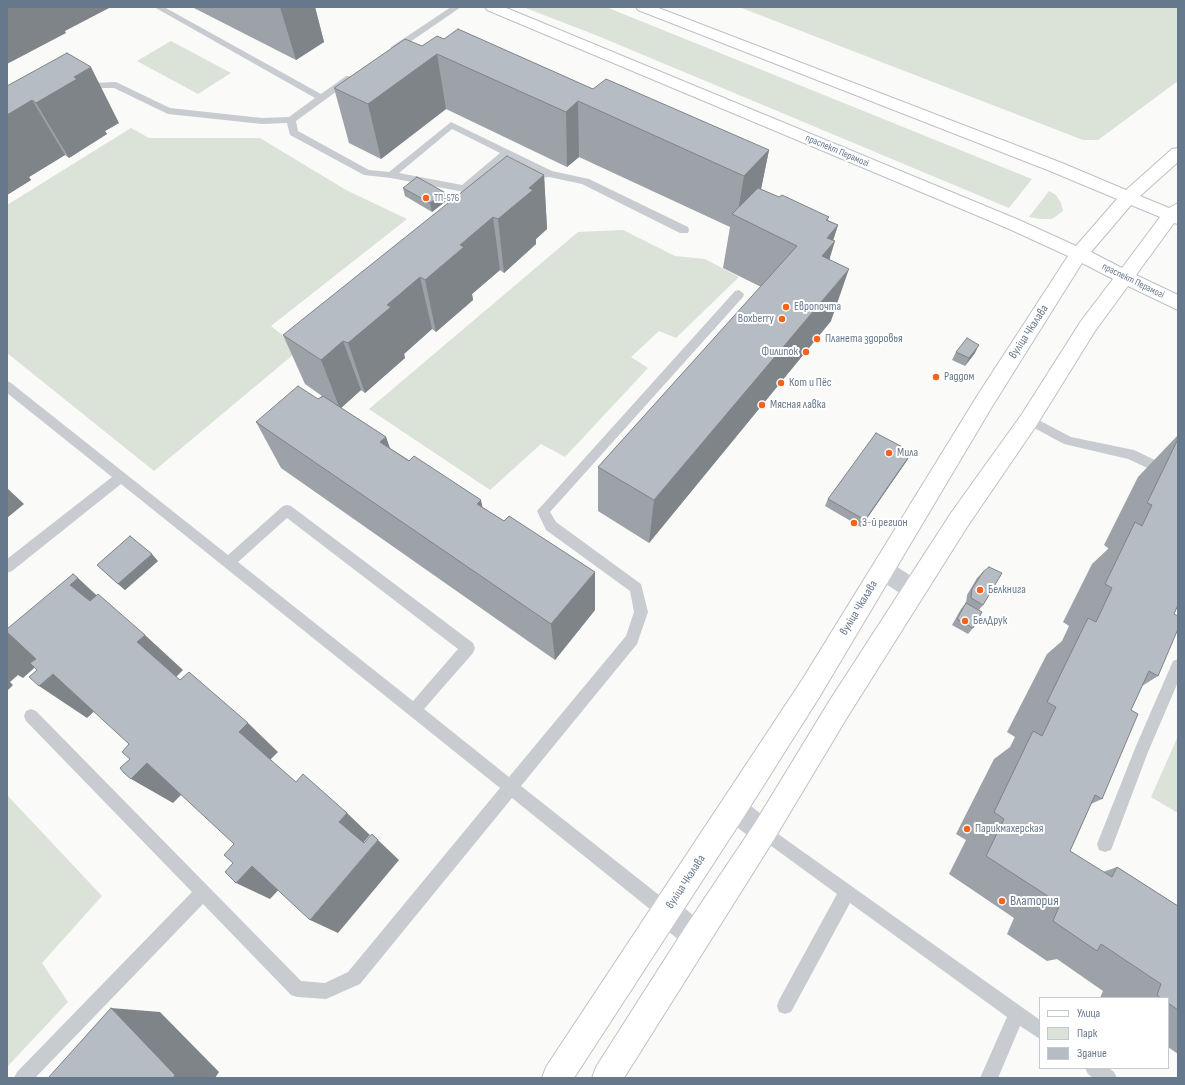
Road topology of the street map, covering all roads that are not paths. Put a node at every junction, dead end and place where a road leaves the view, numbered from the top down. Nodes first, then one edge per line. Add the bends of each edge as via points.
1 (158, 7) edge
2 (457, 7) edge
3 (492, 7) edge
4 (643, 7) edge
5 (384, 55) edge
6 (359, 72) edge
7 (76, 97) edge
8 (320, 97) junction
9 (291, 120) junction
10 (507, 152) junction
11 (1178, 153) edge
12 (549, 174) junction
13 (391, 175) junction
14 (518, 180) edge
15 (495, 184) edge
16 (464, 189) junction
17 (1129, 196) junction
18 (468, 202) edge
19 (1176, 214) edge
20 (684, 230) dead end
21 (1079, 254) junction
22 (1124, 278) junction
23 (739, 294) dead end
24 (1178, 303) edge
25 (7, 386) edge
26 (1029, 420) junction
27 (121, 477) junction
28 (1178, 477) edge
29 (228, 562) junction
30 (7, 567) edge
31 (883, 570) junction
32 (914, 590) junction
33 (1178, 666) edge
34 (413, 711) junction
35 (31, 716) dead end
36 (510, 787) junction
37 (734, 810) junction
38 (764, 832) junction
39 (1105, 844) dead end
40 (847, 892) junction
41 (202, 893) junction
42 (666, 912) junction
43 (696, 936) junction
44 (785, 1006) dead end
45 (1017, 1013) junction
46 (1039, 1029) edge
47 (1095, 1069) edge
48 (23, 1078) edge
49 (557, 1078) edge
50 (607, 1078) edge
51 (989, 1078) edge
52 (1108, 1078) edge

1 - 8 lane
2 - 5 lane
3 - 21 main road, праспект Перамогі
4 - 17 main road
6 - 8 lane
7 - 9 lane via 96,85 116,85 168,111 262,121
8 - 9 lane
9 - 13 lane via 293,133 367,173
10 - 12 lane
10 - 13 lane via 451,125
10 - 16 lane
11 - 17 main road, вуліца Чкалава
12 - 14 lane
12 - 20 lane via 585,181
13 - 16 lane
15 - 16 lane
16 - 18 lane
17 - 19 main road
17 - 21 main road, вуліца Чкалава
19 - 22 main road
21 - 22 main road, праспект Перамогі
21 - 31 main road, вуліца Чкалава via 986,399
22 - 24 main road, праспект Перамогі
22 - 26 main road via 1088,326
23 - 36 lane via 543,511 551,526 636,588 641,612 632,639
25 - 27 lane
26 - 28 lane via 1068,441 1130,454
26 - 32 main road
27 - 29 lane
27 - 30 lane
29 - 34 lane
29 - 34 lane via 287,510 468,648
31 - 32 street
31 - 37 main road, вуліца Чкалава
32 - 38 main road
33 - 39 lane
34 - 36 lane
35 - 41 lane
36 - 41 lane via 354,978 326,991 297,989
36 - 42 lane
37 - 38 street
37 - 42 main road, вуліца Чкалава
38 - 40 lane
38 - 43 main road
40 - 44 lane
40 - 45 lane
41 - 48 lane
42 - 43 street
42 - 49 main road, вуліца Чкалава
43 - 50 main road
45 - 46 lane
45 - 51 lane
47 - 52 lane

